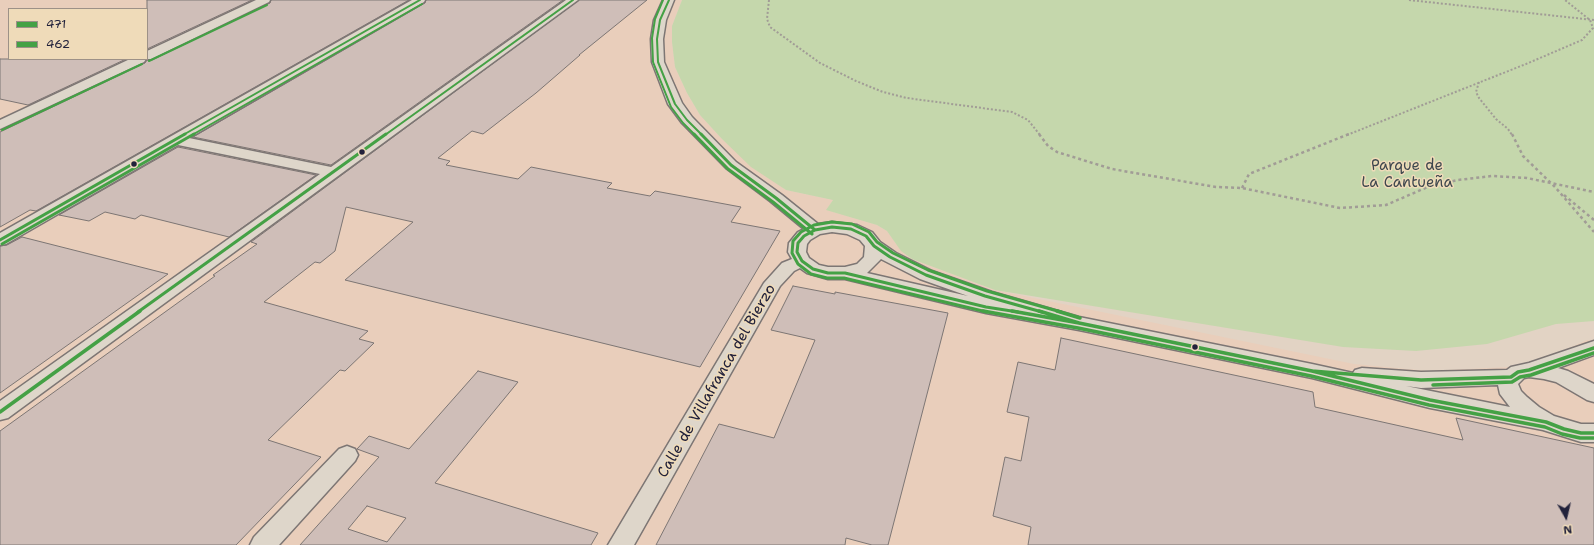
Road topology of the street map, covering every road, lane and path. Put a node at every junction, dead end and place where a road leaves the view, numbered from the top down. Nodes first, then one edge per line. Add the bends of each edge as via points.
1 (265, 0) edge
2 (420, 0) edge
3 (573, 0) edge
4 (669, 0) edge
5 (770, 0) edge
6 (1409, 0) edge
7 (1565, 0) edge
8 (1590, 20) junction
9 (1594, 20) edge
10 (148, 56) edge
11 (138, 60) edge
12 (1479, 82) junction
13 (0, 114) edge
14 (16, 118) junction
15 (0, 125) edge
16 (176, 140) junction
17 (334, 172) junction
18 (1551, 183) junction
19 (1555, 187) junction
20 (1242, 188) junction
21 (1594, 192) edge
22 (1594, 220) edge
23 (815, 230) junction
24 (1594, 232) edge
25 (0, 240) edge
26 (874, 246) junction
27 (802, 261) junction
28 (845, 273) junction
29 (1079, 323) junction
30 (1594, 348) edge
31 (1312, 371) junction
32 (1520, 374) junction
33 (1594, 394) edge
34 (0, 412) edge
35 (1546, 422) junction
36 (1594, 433) edge
37 (347, 455) dead end
38 (263, 545) edge
39 (621, 545) edge

1 - 10 street
2 - 16 street
3 - 17 street
4 - 23 street via 660,20 657,39 658,62 675,104 731,165
5 - 20 path via 767,19 770,27 820,63 883,92 907,98 1012,112 1028,120 1048,146 1057,152 1112,169 1216,187
6 - 8 path
7 - 8 path
8 - 9 path
8 - 12 path via 1593,28 1582,40
11 - 14 street
12 - 18 path via 1476,92 1479,98 1508,129 1523,156
12 - 20 path via 1249,174
13 - 14 street
14 - 15 street
16 - 17 street
16 - 25 street
17 - 34 street
18 - 19 path
18 - 20 path via 1527,178 1492,176 1458,180 1430,186 1386,205 1348,208
18 - 21 path
19 - 22 path
19 - 24 path
23 - 26 street via 832,227 851,229 866,236
23 - 27 street via 804,236 798,244 797,252
26 - 28 street via 873,258 863,268
26 - 29 street via 926,275 985,296
27 - 28 street via 813,269 828,273
27 - 39 street, Calle de Villafranca del Bierzo via 788,267 773,283
28 - 29 street via 986,307
29 - 31 street
30 - 32 street
31 - 32 street via 1421,380
31 - 35 street via 1430,400
32 - 33 street via 1544,372 1561,376
32 - 35 street via 1508,384 1510,389 1519,403
35 - 36 street via 1581,433
37 - 38 street

